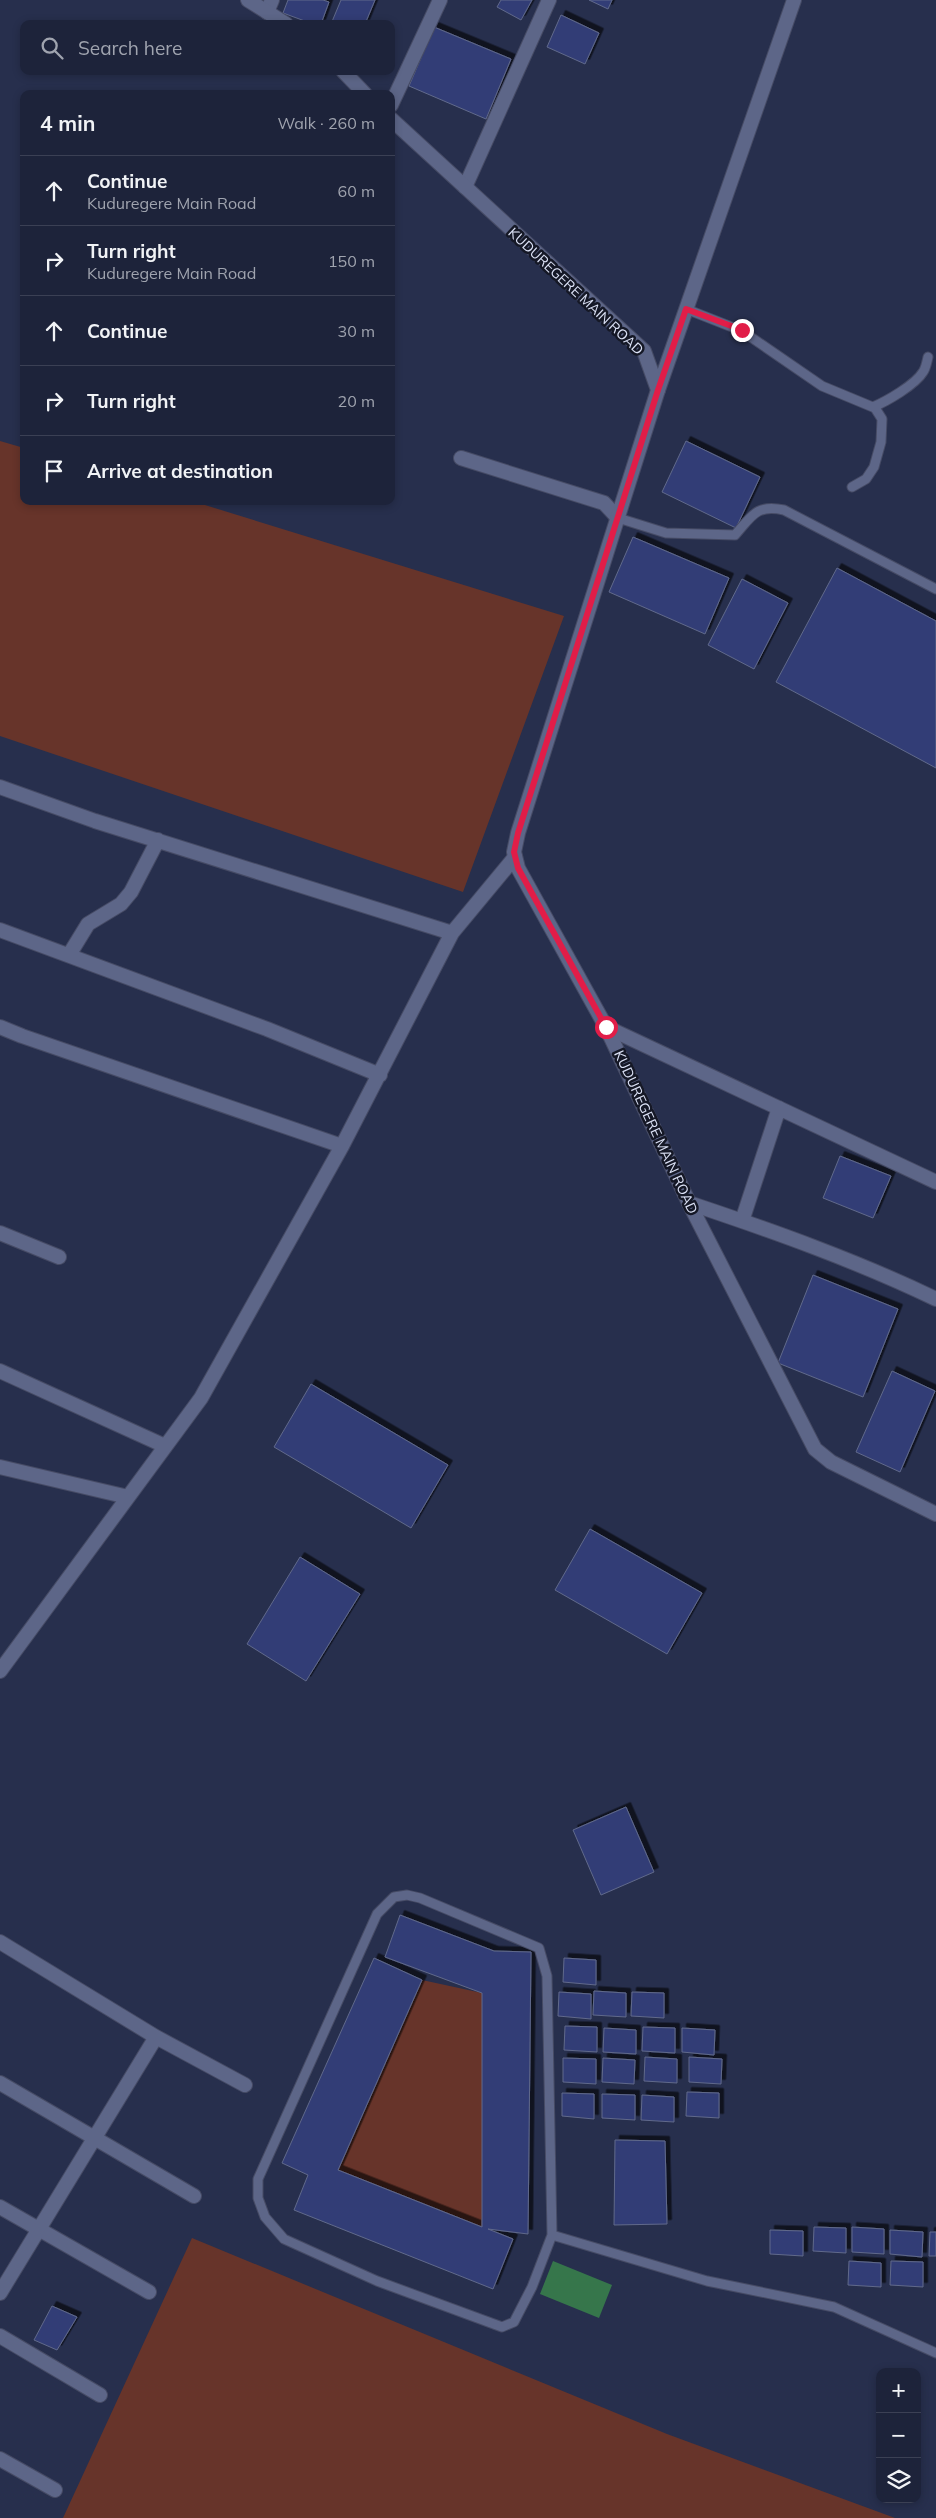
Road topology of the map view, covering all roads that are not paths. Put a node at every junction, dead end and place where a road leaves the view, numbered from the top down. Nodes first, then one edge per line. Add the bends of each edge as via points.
1 (248, 0) edge
2 (440, 0) edge
3 (550, 0) edge
4 (794, 0) edge
5 (270, 6) edge
6 (282, 20) edge
7 (347, 75) edge
8 (362, 90) edge
9 (395, 96) edge
10 (395, 123) edge
11 (465, 187) junction
12 (686, 309) junction
13 (928, 357) dead end
14 (658, 390) junction
15 (873, 407) junction
16 (461, 458) dead end
17 (852, 487) dead end
18 (618, 518) junction
19 (936, 589) edge
20 (0, 787) edge
21 (158, 840) junction
22 (515, 857) junction
23 (0, 930) edge
24 (452, 933) junction
25 (69, 955) junction
26 (0, 1027) edge
27 (606, 1027) junction
28 (380, 1075) junction
29 (779, 1108) junction
30 (342, 1146) junction
31 (936, 1182) edge
32 (689, 1204) junction
33 (742, 1221) junction
34 (0, 1233) edge
35 (59, 1257) dead end
36 (936, 1299) edge
37 (0, 1371) edge
38 (166, 1446) junction
39 (0, 1467) edge
40 (128, 1497) junction
41 (936, 1514) edge
42 (0, 1671) edge
43 (0, 1942) edge
44 (156, 2037) junction
45 (0, 2083) edge
46 (245, 2085) dead end
47 (94, 2138) junction
48 (194, 2196) dead end
49 (0, 2207) edge
50 (38, 2230) junction
51 (552, 2235) junction
52 (149, 2292) dead end
53 (0, 2293) edge
54 (0, 2336) edge
55 (936, 2353) edge
56 (100, 2395) dead end
57 (0, 2459) edge
58 (55, 2490) dead end

1 - 5 street
2 - 9 street
3 - 11 street
4 - 12 street
5 - 6 street
7 - 8 street
10 - 11 street, KUDUREGERE MAIN ROAD
11 - 14 street, KUDUREGERE MAIN ROAD via 644,351
12 - 14 street
12 - 15 lane via 742,330 822,386
13 - 15 lane via 923,373 912,383
14 - 18 street
15 - 17 lane via 882,419 882,442 874,467 866,479
16 - 18 street via 604,503
18 - 19 lane via 666,533 724,536 735,535 757,511 765,508 784,510
18 - 22 street via 518,833
20 - 21 street
21 - 24 street
21 - 25 street via 132,892 121,904 88,924
22 - 24 street
22 - 27 street, KUDUREGERE MAIN ROAD via 518,868
23 - 25 street
24 - 28 street
25 - 28 street
26 - 30 street
27 - 29 street
27 - 32 street, KUDUREGERE MAIN ROAD
28 - 30 street
29 - 31 street
29 - 33 street
30 - 38 street via 201,1398
32 - 33 street
32 - 41 street, KUDUREGERE MAIN ROAD via 815,1449 831,1462
33 - 36 street via 894,1279
34 - 35 street
37 - 38 street
38 - 40 street
39 - 40 street
40 - 42 street
43 - 44 street
44 - 46 street
44 - 47 street
45 - 47 street
47 - 48 street
47 - 50 street
49 - 50 street
50 - 52 street
50 - 53 street
51 - 51 lane via 514,2322 502,2327 377,2282 314,2255 284,2239 265,2217 258,2198 258,2179 378,1914 394,1897 420,1898 539,1948 547,1976
51 - 55 lane via 707,2281 834,2307
54 - 56 street
57 - 58 street

